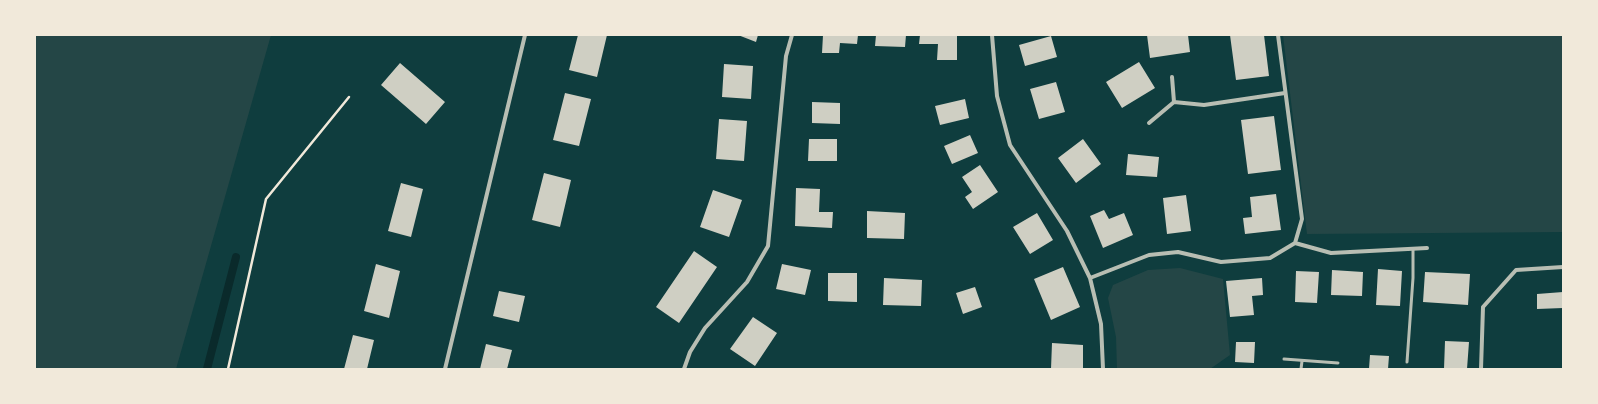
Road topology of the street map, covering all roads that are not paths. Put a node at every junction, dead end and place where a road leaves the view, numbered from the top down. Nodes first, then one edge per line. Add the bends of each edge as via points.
1 (525, 35) edge
2 (792, 35) edge
3 (992, 35) edge
4 (1278, 35) edge
5 (1172, 77) dead end
6 (1285, 93) junction
7 (1174, 102) junction
8 (1149, 123) dead end
9 (1295, 243) junction
10 (1426, 248) dead end
11 (1413, 249) junction
12 (1563, 267) edge
13 (1090, 278) junction
14 (1284, 359) dead end
15 (1302, 361) junction
16 (1407, 362) dead end
17 (1338, 363) dead end
18 (445, 369) edge
19 (684, 369) edge
20 (1102, 369) edge
21 (1301, 369) edge
22 (1481, 369) edge

1 - 18 street
2 - 19 street via 786,56 768,246 748,282 706,328 690,352
3 - 13 street via 997,96 1010,145 1067,231
4 - 6 street
5 - 7 street
6 - 7 street via 1204,105
6 - 9 street via 1302,218
7 - 8 street
9 - 11 street via 1331,253
9 - 13 street via 1270,258 1221,262 1178,252 1149,255
10 - 11 street
11 - 16 lane
12 - 22 street via 1516,270 1483,307
13 - 20 street via 1101,324
14 - 15 lane
15 - 17 lane
15 - 21 lane

